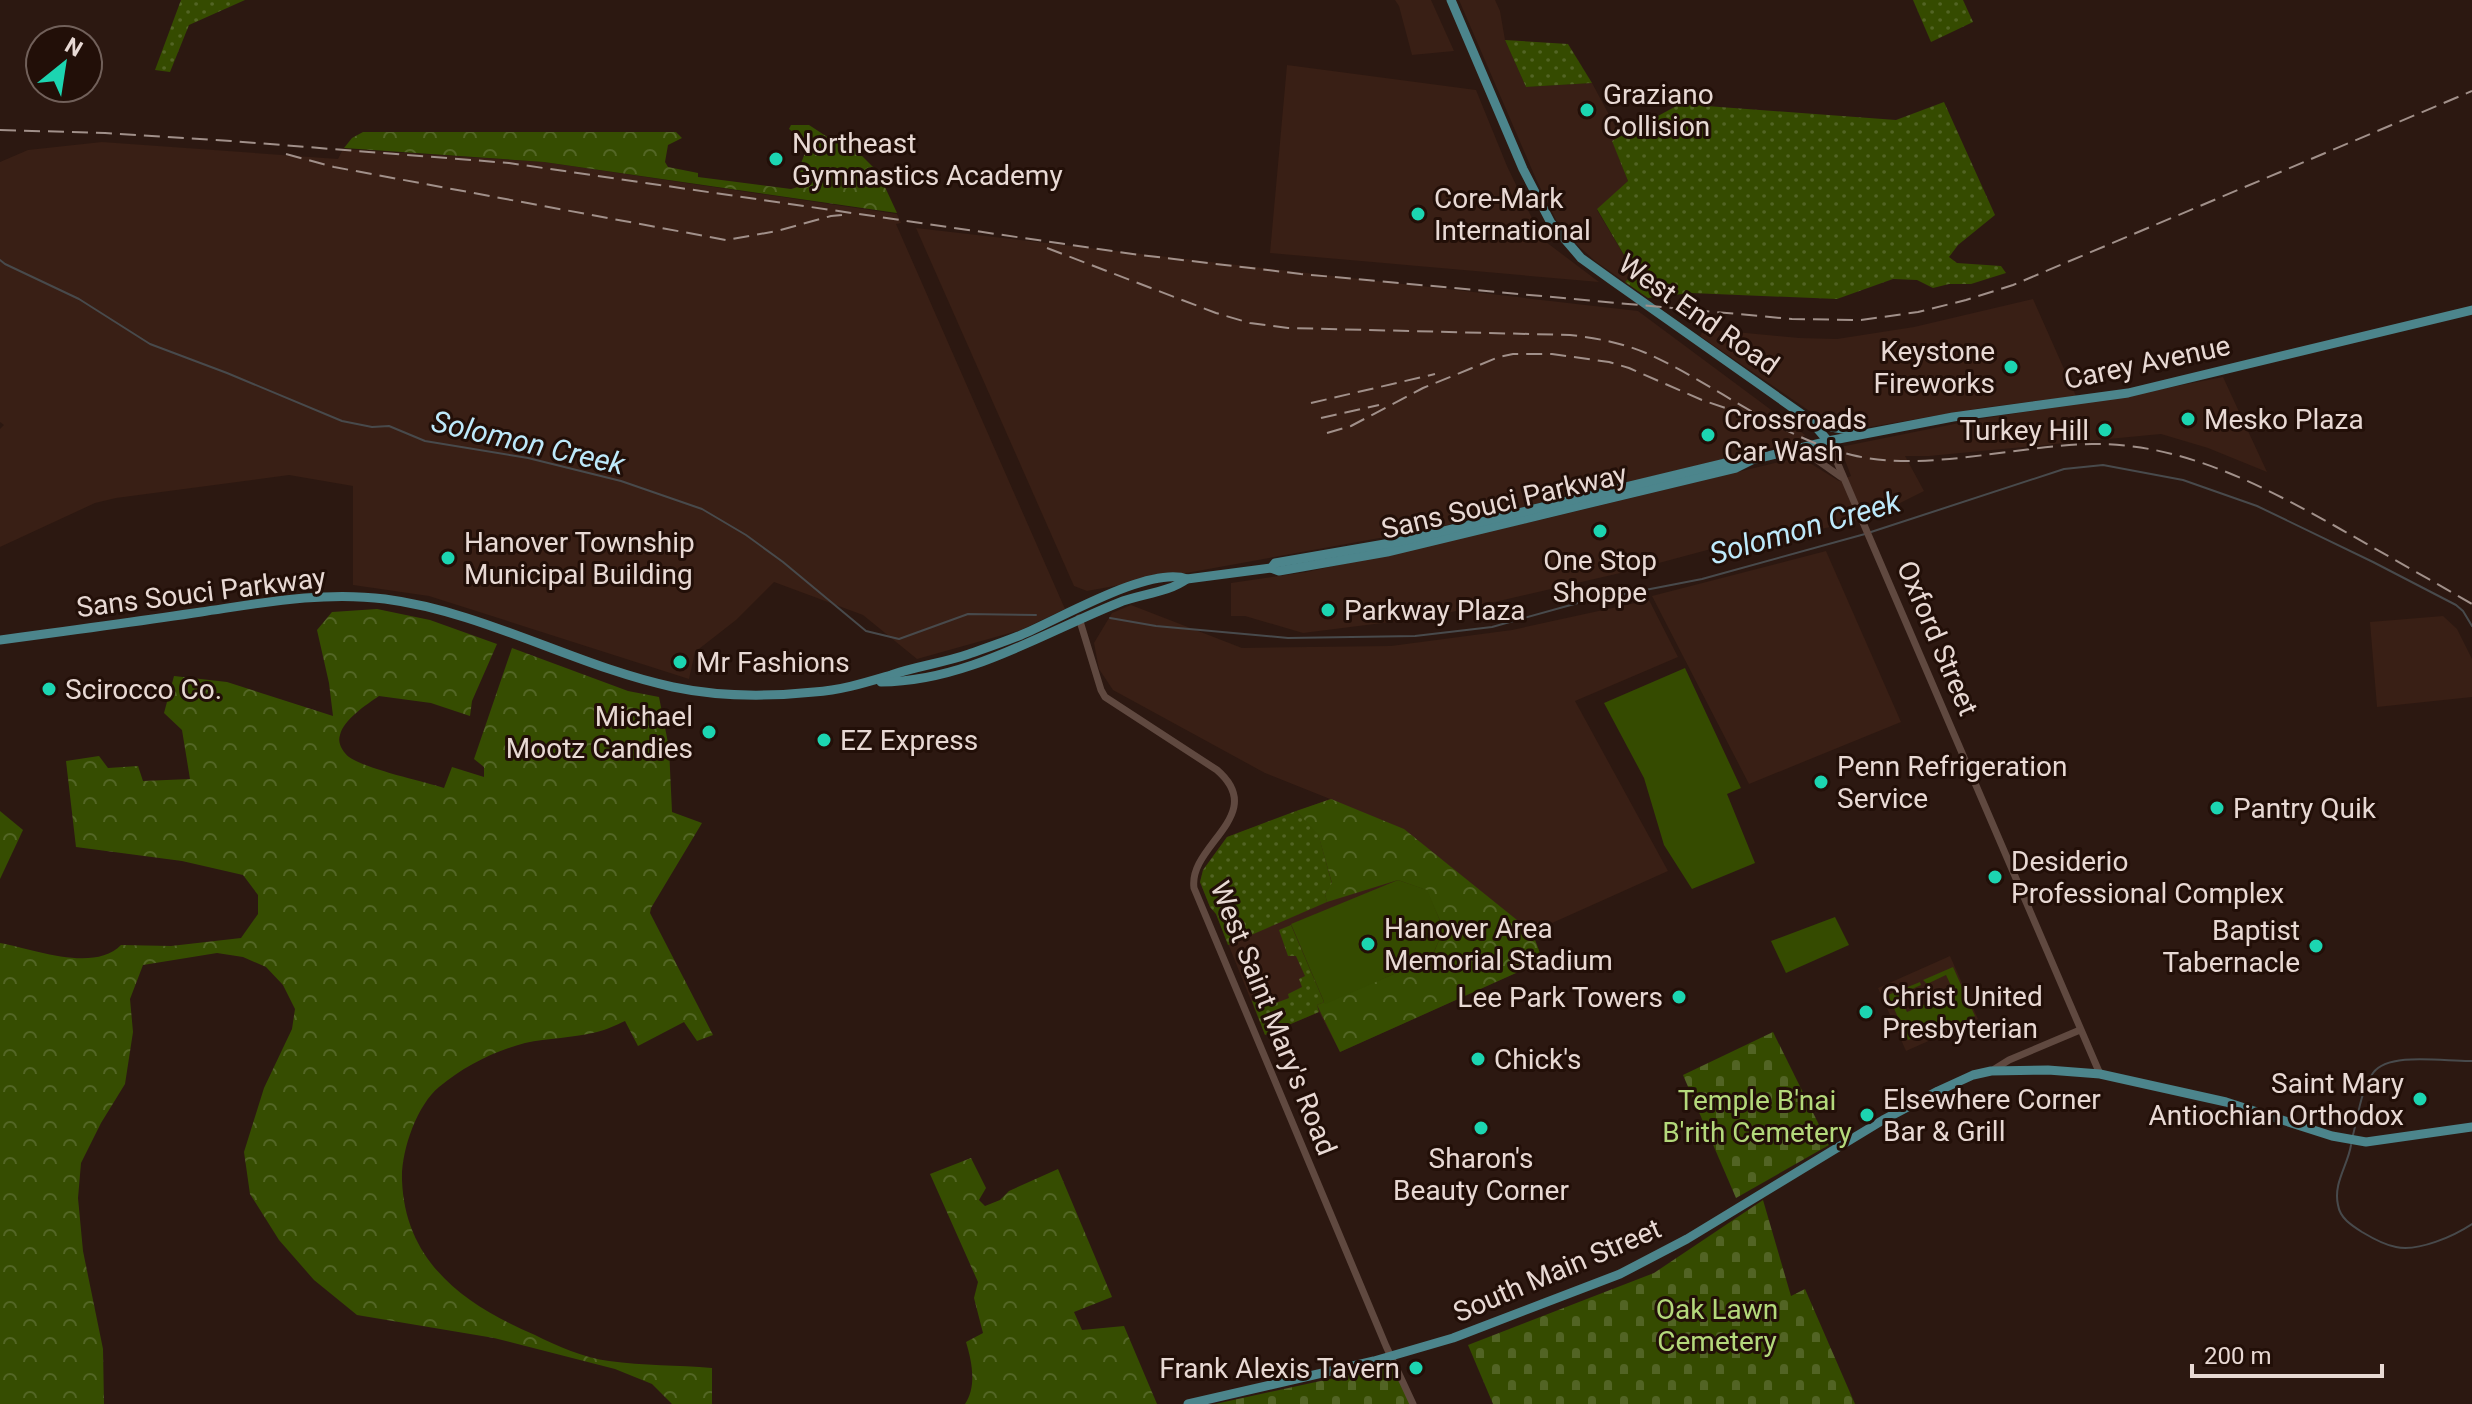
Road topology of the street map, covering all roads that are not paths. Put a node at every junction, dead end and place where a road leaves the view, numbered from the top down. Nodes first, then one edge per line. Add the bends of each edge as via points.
1 (1451, 0) edge
2 (2472, 310) edge
3 (1810, 420) junction
4 (1878, 433) junction
5 (1828, 441) junction
6 (1800, 448) junction
7 (1843, 478) junction
8 (1187, 579) junction
9 (1075, 610) junction
10 (1080, 620) junction
11 (0, 640) edge
12 (874, 682) junction
13 (2080, 1030) junction
14 (1991, 1071) junction
15 (2100, 1074) junction
16 (2472, 1127) edge
17 (1392, 1356) junction
18 (1188, 1404) edge
19 (1413, 1404) edge

1 - 3 main road, West End Road via 1523,169 1566,242 1581,258
2 - 4 main road, Carey Avenue via 2128,393
3 - 4 main road
3 - 5 main road, West End Road
4 - 5 main road, Carey Avenue
5 - 6 main road, Sans Souci Parkway
5 - 7 street, Oxford Street
6 - 7 street
6 - 8 main road, Sans Souci Parkway via 1376,554 1279,571
7 - 13 street, Oxford Street
8 - 9 main road, Sans Souci Parkway via 1153,580
8 - 10 main road, Sans Souci Parkway
9 - 10 street
9 - 12 main road, Sans Souci Parkway via 968,654
10 - 12 main road, Sans Souci Parkway via 947,672
10 - 17 street, West Saint Mary's Road via 1105,697 1228,781 1233,798 1230,820 1199,862 1194,888
11 - 12 main road, Sans Souci Parkway via 296,598 352,596 449,613 640,678 699,692 790,695
13 - 14 street
13 - 15 street, Oxford Street
14 - 15 main road, South Main Street
14 - 17 main road, South Main Street via 1883,1120 1620,1274
15 - 16 main road, South Main Street via 2226,1102 2366,1142
17 - 18 main road, South Main Street
17 - 19 street

